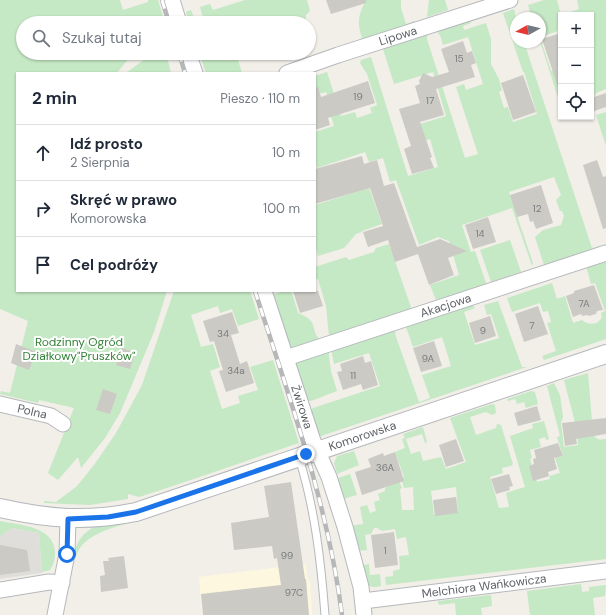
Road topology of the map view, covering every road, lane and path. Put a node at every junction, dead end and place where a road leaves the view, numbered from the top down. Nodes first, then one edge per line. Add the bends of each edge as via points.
1 (172, 0) edge
2 (510, 0) edge
3 (177, 16) edge
4 (190, 60) edge
5 (195, 72) edge
6 (290, 72) edge
7 (606, 253) edge
8 (264, 292) edge
9 (606, 354) edge
10 (286, 358) junction
11 (0, 404) edge
12 (63, 424) dead end
13 (317, 450) junction
14 (299, 457) junction
15 (0, 508) edge
16 (68, 519) junction
17 (606, 571) edge
18 (62, 583) junction
19 (0, 590) edge
20 (363, 608) edge
21 (55, 615) edge
22 (325, 615) edge

1 - 3 street
2 - 6 street, Lipowa
4 - 5 street
7 - 10 street, Akacjowa
8 - 10 street, Żwirowa
9 - 13 street, Komorowska
10 - 13 street, Żwirowa
11 - 12 street, Polna via 51,416
13 - 14 street, Komorowska
13 - 20 street, Żwirowa via 330,477 345,527 358,573
14 - 16 street, Komorowska via 136,512 108,517
14 - 22 lane via 310,495 319,550
15 - 16 street, Komorowska
16 - 18 street via 67,554
17 - 20 street, Melchiora Wańkowicza
18 - 19 street via 49,582
18 - 21 street

